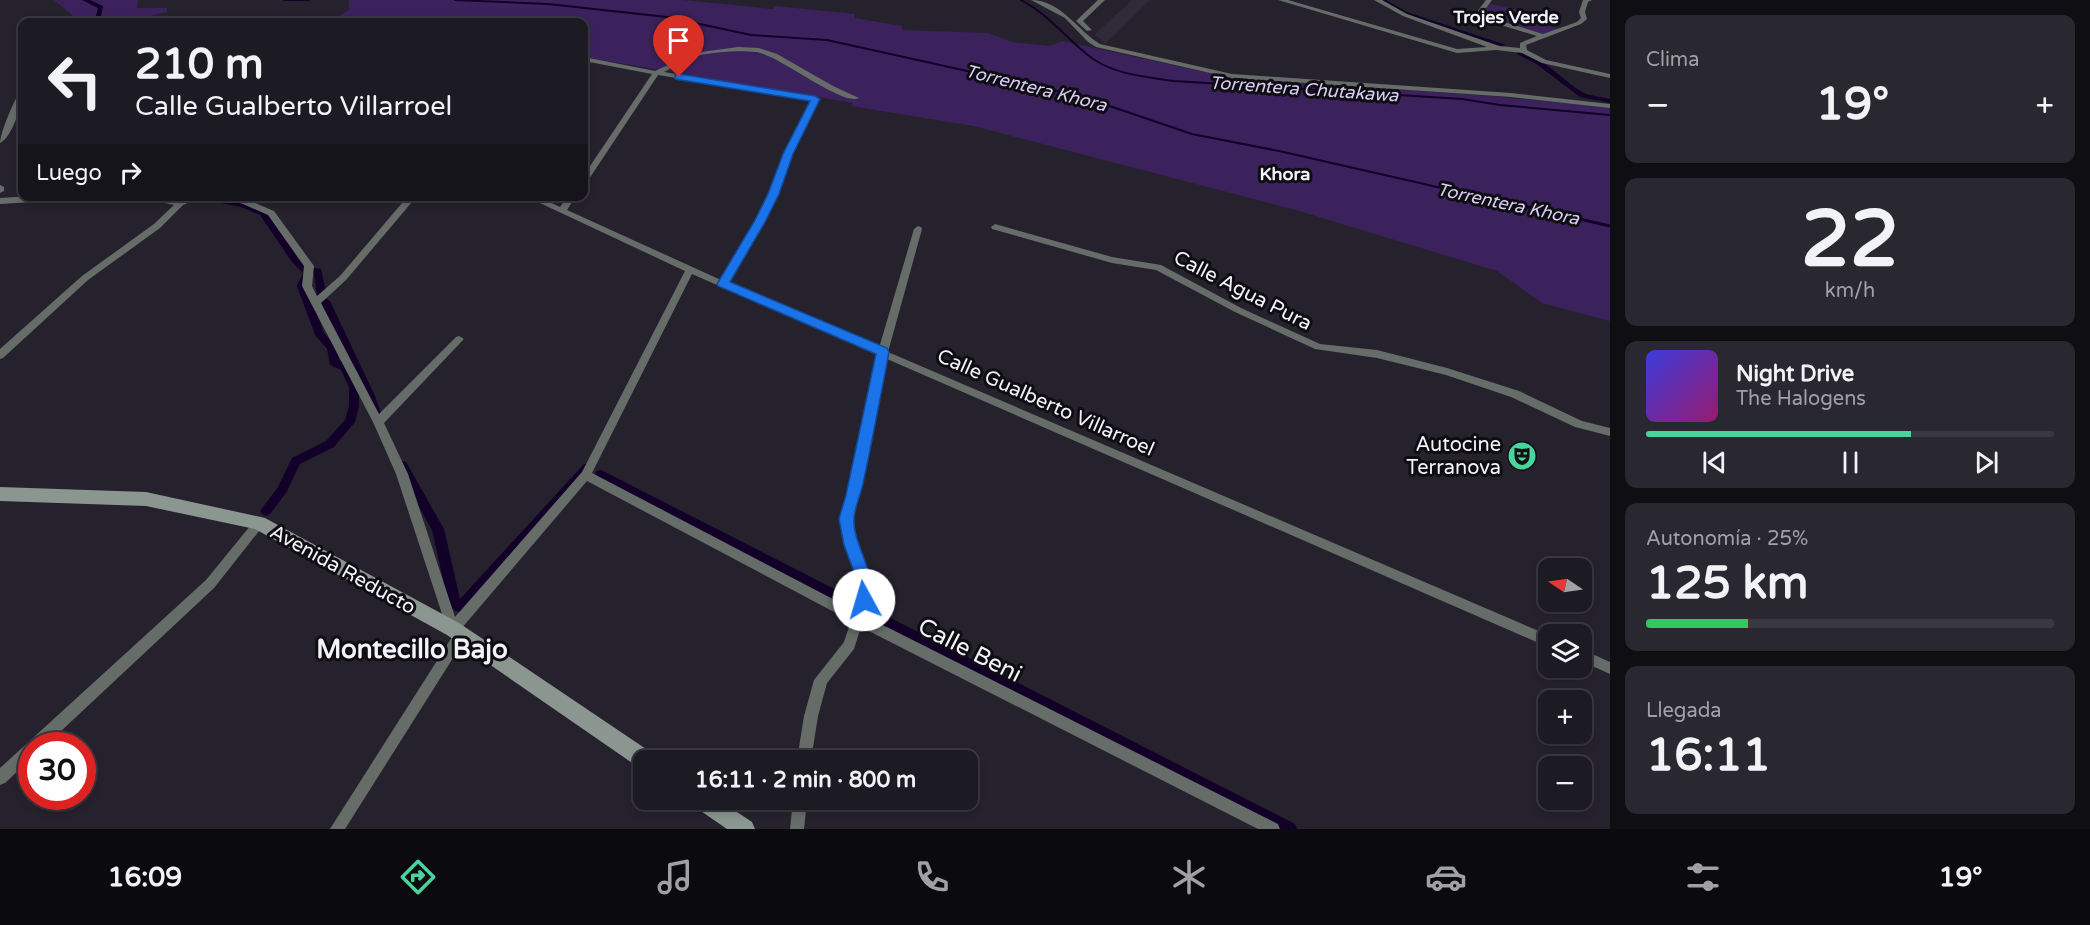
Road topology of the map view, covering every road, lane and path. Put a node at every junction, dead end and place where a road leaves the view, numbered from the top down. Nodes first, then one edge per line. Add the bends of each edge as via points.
1 (1034, 0) edge
2 (1102, 0) edge
3 (1281, 0) edge
4 (1377, 0) edge
5 (1490, 0) edge
6 (1588, 0) edge
7 (1543, 36) junction
8 (1498, 48) junction
9 (1108, 49) junction
10 (1524, 51) junction
11 (588, 59) edge
12 (656, 73) junction
13 (1610, 76) edge
14 (855, 98) dead end
15 (18, 102) edge
16 (1610, 106) edge
17 (0, 141) edge
18 (588, 174) edge
19 (18, 200) edge
20 (0, 201) edge
21 (168, 201) edge
22 (186, 201) edge
23 (242, 201) edge
24 (409, 201) edge
25 (540, 201) edge
26 (569, 201) edge
27 (180, 203) junction
28 (562, 211) junction
29 (995, 227) dead end
30 (918, 229) dead end
31 (690, 270) junction
32 (723, 284) junction
33 (316, 302) junction
34 (459, 339) dead end
35 (883, 352) junction
36 (0, 355) edge
37 (378, 422) junction
38 (1610, 432) edge
39 (586, 475) junction
40 (0, 494) edge
41 (260, 523) junction
42 (859, 619) junction
43 (457, 632) junction
44 (1538, 637) edge
45 (1592, 660) edge
46 (1610, 668) edge
47 (49, 732) edge
48 (806, 750) edge
49 (633, 752) edge
50 (18, 761) edge
51 (0, 778) edge
52 (717, 810) edge
53 (799, 810) edge
54 (338, 829) edge
55 (745, 829) edge
56 (796, 829) edge
57 (1273, 829) edge

1 - 9 street via 1067,17 1090,41
2 - 9 street via 1079,21
3 - 8 street via 1457,51
4 - 8 street via 1406,15
5 - 7 street via 1477,16
6 - 7 street via 1580,23
7 - 10 street via 1522,44
8 - 10 street
9 - 16 street via 1232,76 1511,95
10 - 13 street via 1544,62
11 - 12 street
12 - 14 street via 696,54 759,50
12 - 18 street
12 - 32 street via 815,99 760,222
15 - 17 street
19 - 20 street
21 - 27 street
22 - 27 street
23 - 33 street via 271,213 309,266 307,286
24 - 33 street via 343,278
25 - 28 street, Calle Gualberto Villarroel
26 - 28 street
27 - 36 street via 157,226 85,278
28 - 31 street, Calle Gualberto Villarroel
29 - 38 street, Calle Agua Pura via 1112,260 1158,267 1318,347 1377,354 1447,372 1515,394 1579,424
30 - 35 street
31 - 32 street, Calle Gualberto Villarroel
31 - 39 street
32 - 35 street, Calle Gualberto Villarroel
33 - 37 street
34 - 37 street
35 - 42 street via 846,519 861,569 864,600
35 - 44 street, Calle Gualberto Villarroel
37 - 43 street via 402,474
39 - 42 street, Calle Beni
39 - 43 street
40 - 41 main road, Avenida Reducto via 146,499
41 - 43 main road, Avenida Reducto
41 - 47 street via 210,584
42 - 48 street via 849,645 821,680
42 - 57 street, Calle Beni
43 - 49 main road, Avenida Reducto
43 - 54 street
45 - 46 street
50 - 51 street
52 - 55 main road
53 - 56 street

